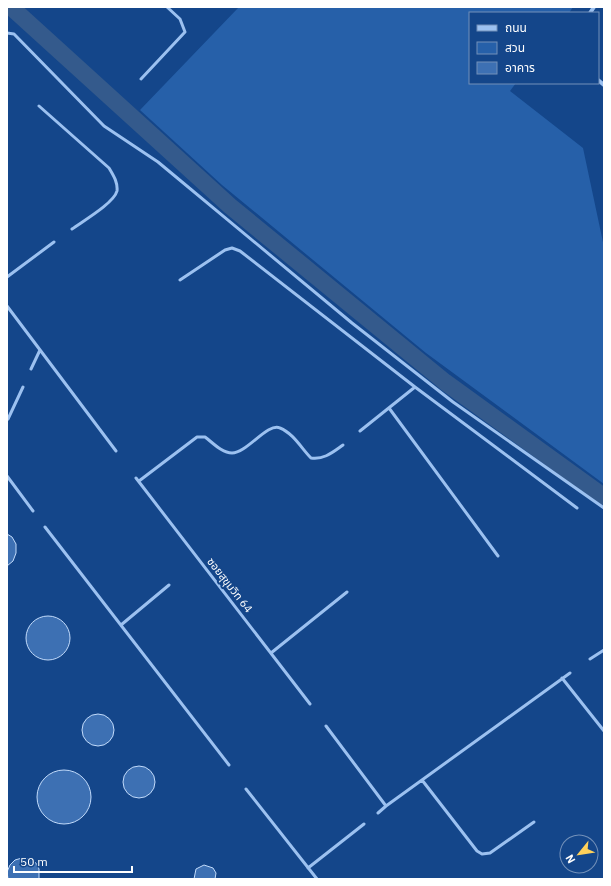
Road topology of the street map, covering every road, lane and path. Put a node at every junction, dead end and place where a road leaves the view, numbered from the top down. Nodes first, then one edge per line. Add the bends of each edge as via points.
1 (167, 7) edge
2 (7, 33) edge
3 (141, 79) dead end
4 (39, 106) dead end
5 (72, 229) dead end
6 (54, 242) dead end
7 (7, 277) edge
8 (180, 280) dead end
9 (7, 306) edge
10 (40, 350) junction
11 (31, 369) dead end
12 (23, 387) dead end
13 (415, 387) junction
14 (389, 408) junction
15 (8, 419) dead end
16 (360, 432) dead end
17 (343, 445) dead end
18 (116, 451) dead end
19 (7, 476) edge
20 (136, 478) dead end
21 (139, 482) junction
22 (577, 508) dead end
23 (604, 508) edge
24 (33, 511) dead end
25 (45, 527) dead end
26 (498, 556) dead end
27 (169, 585) dead end
28 (347, 592) dead end
29 (121, 625) junction
30 (604, 650) edge
31 (271, 653) junction
32 (590, 659) dead end
33 (570, 673) dead end
34 (562, 678) junction
35 (310, 704) dead end
36 (326, 726) dead end
37 (604, 731) edge
38 (229, 765) dead end
39 (422, 780) junction
40 (246, 788) dead end
41 (386, 806) junction
42 (378, 813) dead end
43 (534, 822) dead end
44 (364, 824) dead end
45 (308, 868) junction
46 (317, 879) edge

1 - 3 lane via 180,20 184,32
2 - 23 lane via 14,34 104,126 158,162 352,323 453,402
4 - 5 lane via 109,168 116,179 117,190 113,199
6 - 7 lane
8 - 13 lane via 225,250 232,248 240,251
9 - 10 lane
10 - 11 lane
10 - 18 lane
12 - 15 lane
13 - 14 lane
13 - 22 lane
14 - 16 lane
14 - 26 lane
17 - 21 lane via 327,456 317,459 311,458 279,427 272,427 242,450 232,453 223,450 206,437 197,437
19 - 24 lane
20 - 21 lane, ซอยสุขุมวิท 64
21 - 31 lane, ซอยสุขุมวิท 64
25 - 29 lane
27 - 29 lane
28 - 31 lane
29 - 38 lane
30 - 32 lane
31 - 35 lane, ซอยสุขุมวิท 64
33 - 34 lane
34 - 37 lane
34 - 39 lane
36 - 41 lane
39 - 41 lane
39 - 43 lane via 476,852 490,853
40 - 45 lane
41 - 42 lane
44 - 45 lane
45 - 46 lane

